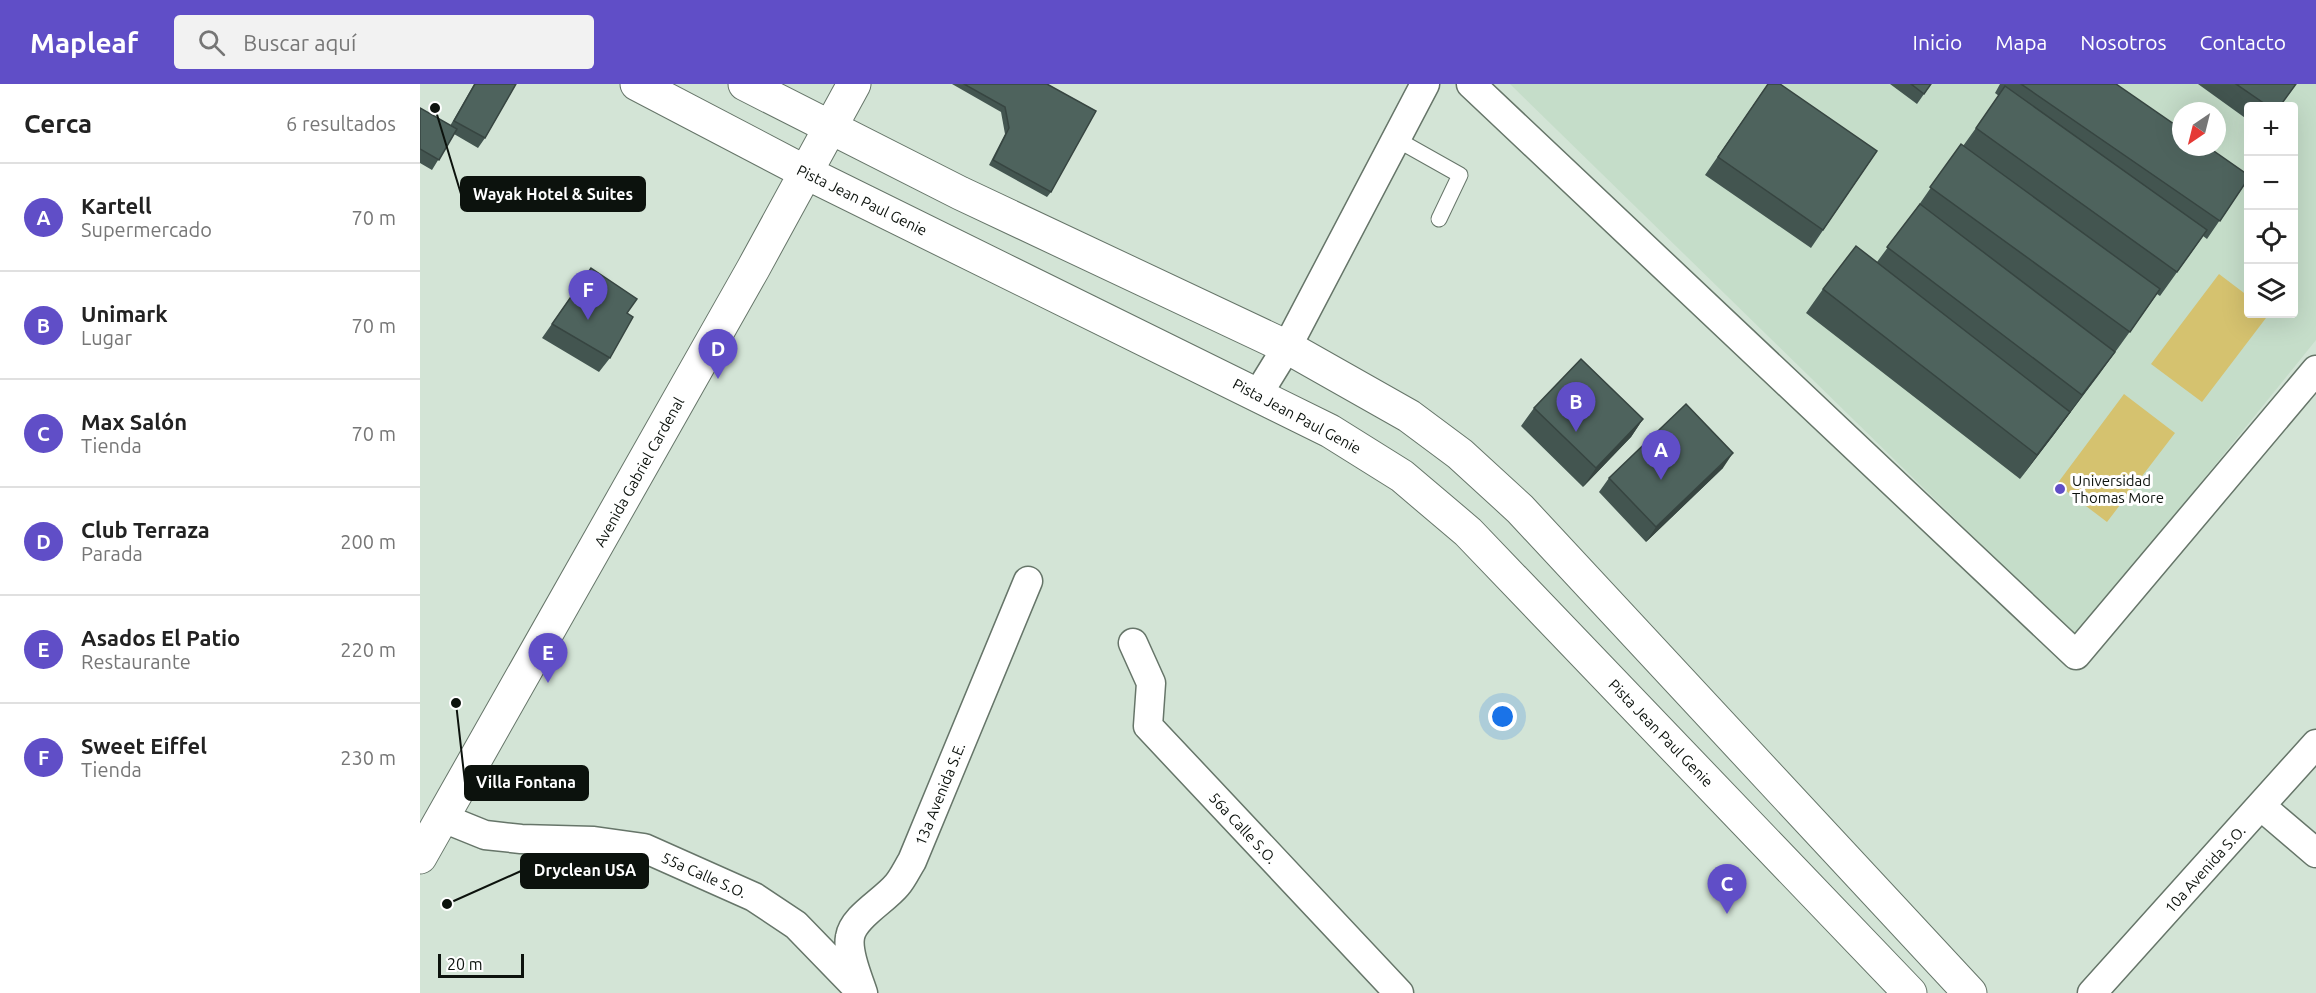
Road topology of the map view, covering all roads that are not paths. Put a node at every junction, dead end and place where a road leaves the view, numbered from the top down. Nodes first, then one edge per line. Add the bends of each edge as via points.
1 (637, 84) edge
2 (745, 84) edge
3 (854, 84) edge
4 (1425, 84) edge
5 (1471, 84) edge
6 (831, 129) junction
7 (1395, 139) junction
8 (807, 173) junction
9 (1439, 219) dead end
10 (1287, 348) junction
11 (2316, 370) edge
12 (1258, 394) junction
13 (1028, 581) dead end
14 (1133, 644) dead end
15 (2316, 744) edge
16 (2261, 806) junction
17 (443, 818) junction
18 (2316, 854) edge
19 (420, 857) edge
20 (863, 993) edge
21 (1399, 993) edge
22 (1910, 993) edge
23 (1970, 993) edge
24 (2092, 993) edge

1 - 8 main road, Pista Jean Paul Genie
2 - 6 main road
3 - 6 main road, Avenida Gabriel Cardenal
4 - 7 street
5 - 11 street via 2076,655
6 - 8 main road, Avenida Gabriel Cardenal
6 - 10 main road
7 - 9 lane via 1460,175
7 - 10 street
8 - 12 main road, Pista Jean Paul Genie
8 - 17 main road, Avenida Gabriel Cardenal
10 - 12 street
10 - 23 main road via 1409,416 1460,454 1520,509
12 - 22 main road, Pista Jean Paul Genie via 1330,431 1402,476 1468,532
13 - 20 street, 13a Avenida S.E. via 912,861 897,885 861,918 850,935
14 - 21 street, 56a Calle S.O. via 1151,683 1148,726
15 - 16 street, 10a Avenida S.O.
16 - 18 street
16 - 24 street, 10a Avenida S.O.
17 - 19 main road, Avenida Gabriel Cardenal
17 - 20 street, 55a Calle S.O. via 485,835 644,848 754,897 796,925

